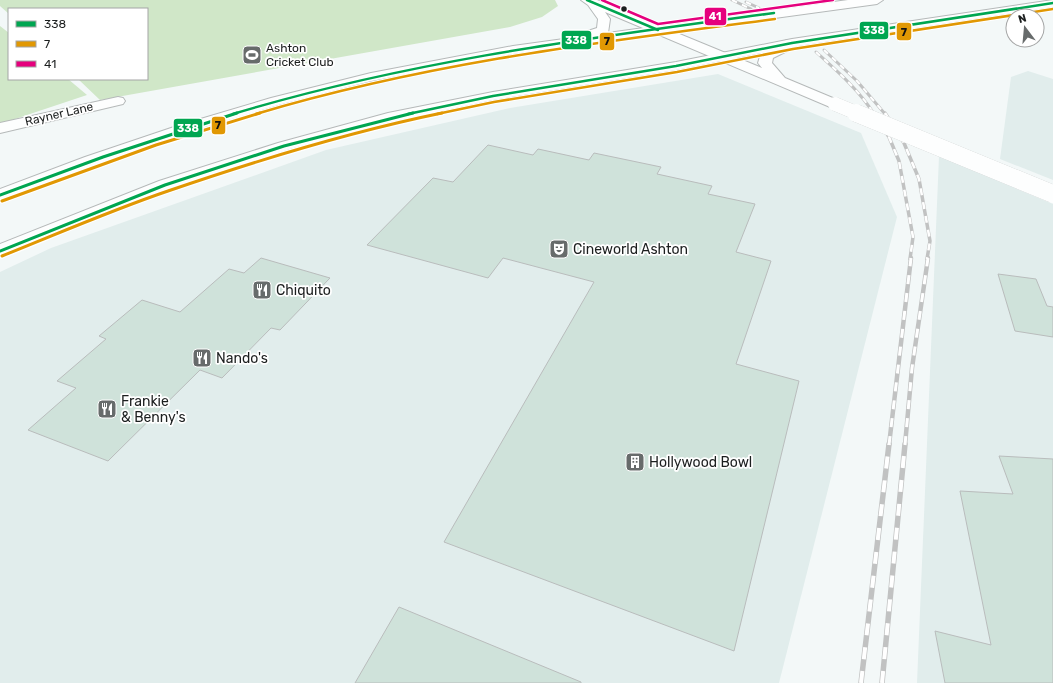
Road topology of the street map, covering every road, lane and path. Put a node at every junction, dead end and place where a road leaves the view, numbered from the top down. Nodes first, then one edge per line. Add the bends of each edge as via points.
1 (877, 0) edge
2 (589, 1) edge
3 (1053, 3) edge
4 (657, 30) junction
5 (565, 43) junction
6 (792, 43) junction
7 (720, 57) junction
8 (779, 80) junction
9 (118, 100) dead end
10 (0, 128) edge
11 (1053, 194) edge
12 (0, 195) edge
13 (0, 251) edge

1 - 4 main road
2 - 4 main road
2 - 5 main road via 604,19 603,30
3 - 6 main road
4 - 5 main road
4 - 7 main road
5 - 12 main road via 458,59 262,105 158,137
6 - 7 main road
6 - 8 main road via 766,56 765,63
7 - 8 main road
7 - 13 main road via 493,96 344,129 165,185
8 - 11 main road, bridge
9 - 10 main road, Rayner Lane

